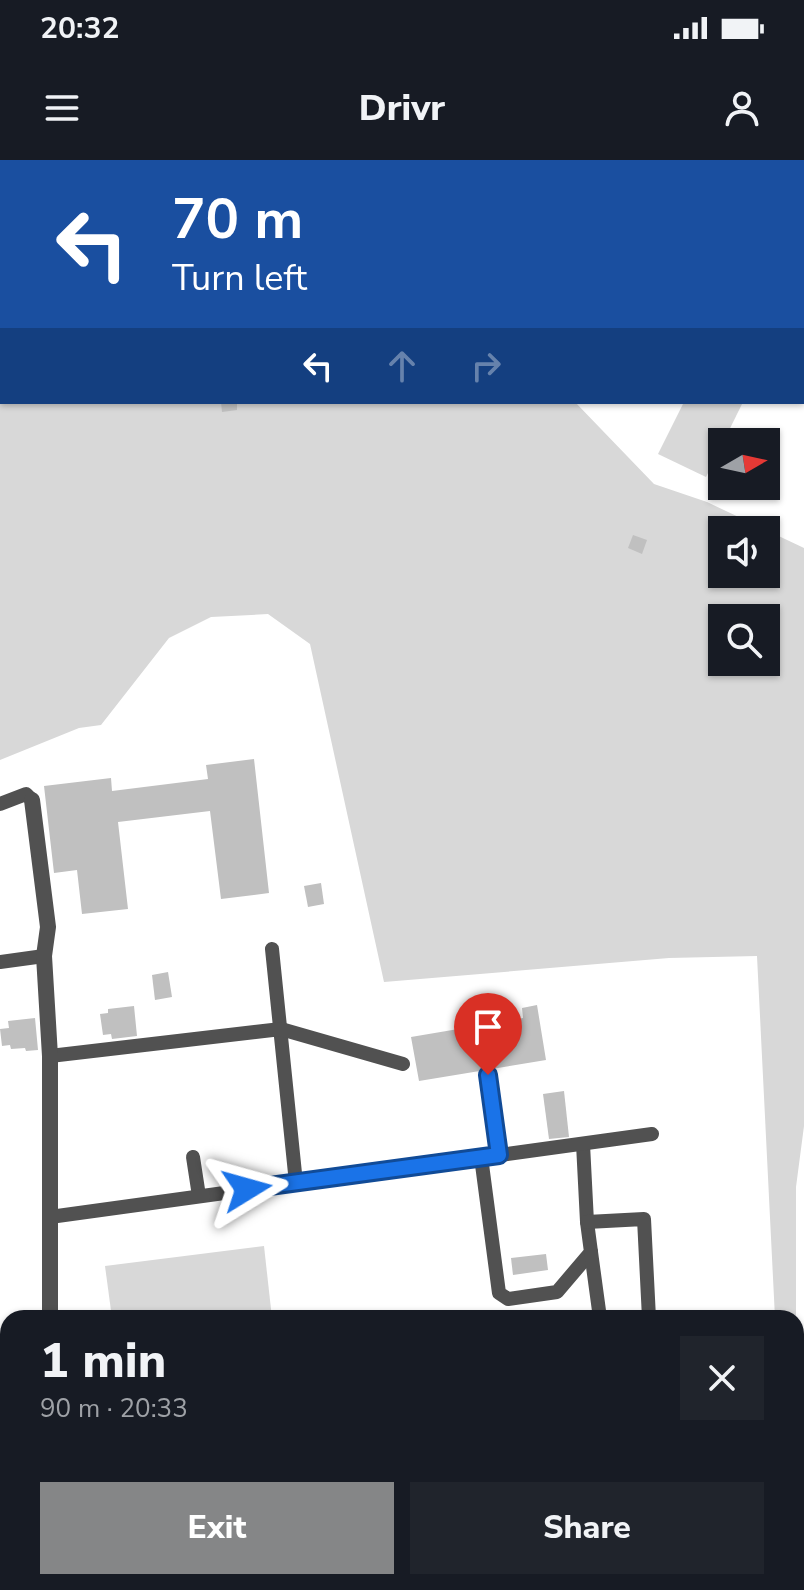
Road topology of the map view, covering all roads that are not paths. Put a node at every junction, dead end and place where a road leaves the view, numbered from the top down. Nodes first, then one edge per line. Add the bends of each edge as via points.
1 (32, 800) joint
2 (0, 804) edge
3 (272, 949) dead end
4 (44, 956) junction
5 (0, 962) edge
6 (281, 1029) junction
7 (50, 1056) junction
8 (403, 1064) dead end
9 (488, 1075) dead end
10 (652, 1134) dead end
11 (583, 1144) junction
12 (499, 1155) junction
13 (193, 1157) dead end
14 (481, 1157) junction
15 (296, 1183) junction
16 (199, 1196) junction
17 (50, 1217) junction
18 (587, 1222) junction
19 (591, 1252) junction
20 (50, 1310) edge
21 (599, 1310) edge
22 (649, 1310) edge

1 - 2 lane via 26,794
1 - 4 street via 48,927
3 - 6 lane
4 - 5 lane
4 - 7 street
6 - 7 lane
6 - 8 lane
6 - 15 lane
7 - 17 street
9 - 12 lane
10 - 11 lane
11 - 12 lane
11 - 18 lane
12 - 14 lane
13 - 16 lane
14 - 15 lane
14 - 19 lane via 499,1293 508,1299 557,1292
15 - 16 lane
16 - 17 lane
17 - 20 street
18 - 19 lane
18 - 22 lane via 644,1219
19 - 21 lane

